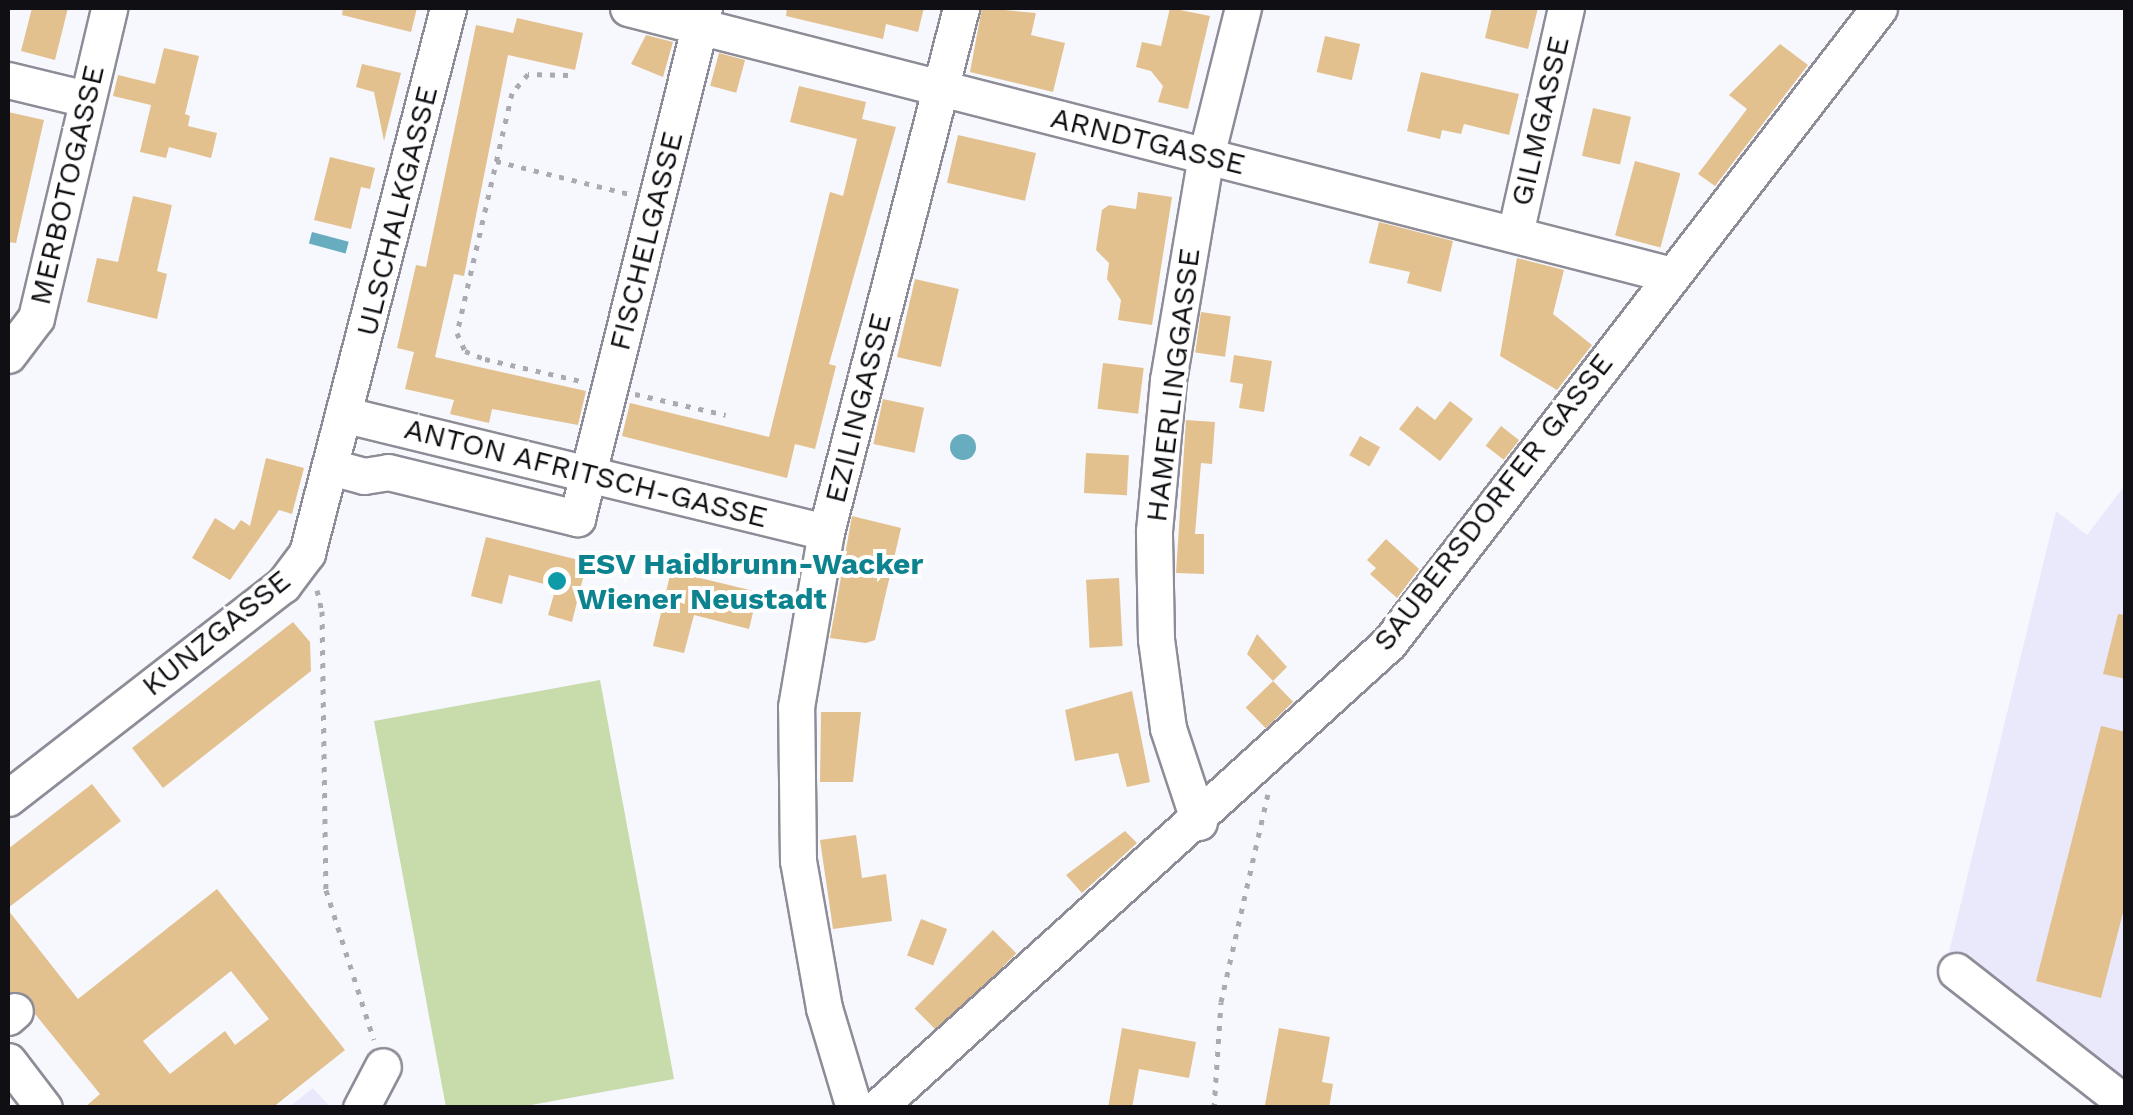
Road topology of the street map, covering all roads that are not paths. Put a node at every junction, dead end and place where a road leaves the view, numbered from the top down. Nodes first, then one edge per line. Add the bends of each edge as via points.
1 (109, 8) edge
2 (448, 8) edge
3 (628, 8) edge
4 (961, 8) edge
5 (1243, 8) edge
6 (1566, 8) edge
7 (1880, 8) edge
8 (702, 17) edge
9 (8, 80) edge
10 (940, 87) junction
11 (86, 99) junction
12 (1206, 156) junction
13 (1515, 234) junction
14 (1668, 274) junction
15 (8, 355) edge
16 (346, 415) junction
17 (331, 467) junction
18 (588, 474) junction
19 (826, 532) junction
20 (8, 798) edge
21 (1198, 822) junction
22 (1956, 972) dead end
23 (8, 1062) edge
24 (383, 1066) road end
25 (2119, 1100) edge
26 (38, 1105) edge
27 (361, 1108) edge
28 (854, 1108) edge
29 (877, 1108) edge

1 - 11 street, MERBOTOGASSE
2 - 16 street, ULSCHALKGASSE
3 - 8 street, ARNDTGASSE
4 - 10 street, EZILINGASSE
5 - 12 street, HAMERLINGGASSE
6 - 13 street, GILMGASSE
7 - 14 street, SAUBERSDORFER GASSE
8 - 10 street, ARNDTGASSE
8 - 18 street, FISCHELGASSE
9 - 11 street
10 - 12 street, ARNDTGASSE
10 - 19 street, EZILINGASSE
11 - 15 street, MERBOTOGASSE via 36,318
12 - 13 street, ARNDTGASSE
12 - 21 street, HAMERLINGGASSE via 1168,380 1154,531 1156,639 1168,728
13 - 14 street, ARNDTGASSE
14 - 21 street, SAUBERSDORFER GASSE via 1389,643
16 - 17 street, KUNZGASSE
16 - 18 street, ANTON AFRITSCH-GASSE
17 - 18 street, FISCHELGASSE via 364,476 388,472 578,518
17 - 20 street, KUNZGASSE via 306,553 283,584
18 - 19 street, ANTON AFRITSCH-GASSE
19 - 28 street, EZILINGASSE via 801,669 793,790 798,862 824,1008
21 - 29 street, SAUBERSDORFER GASSE
22 - 25 street
23 - 26 street
24 - 27 street

